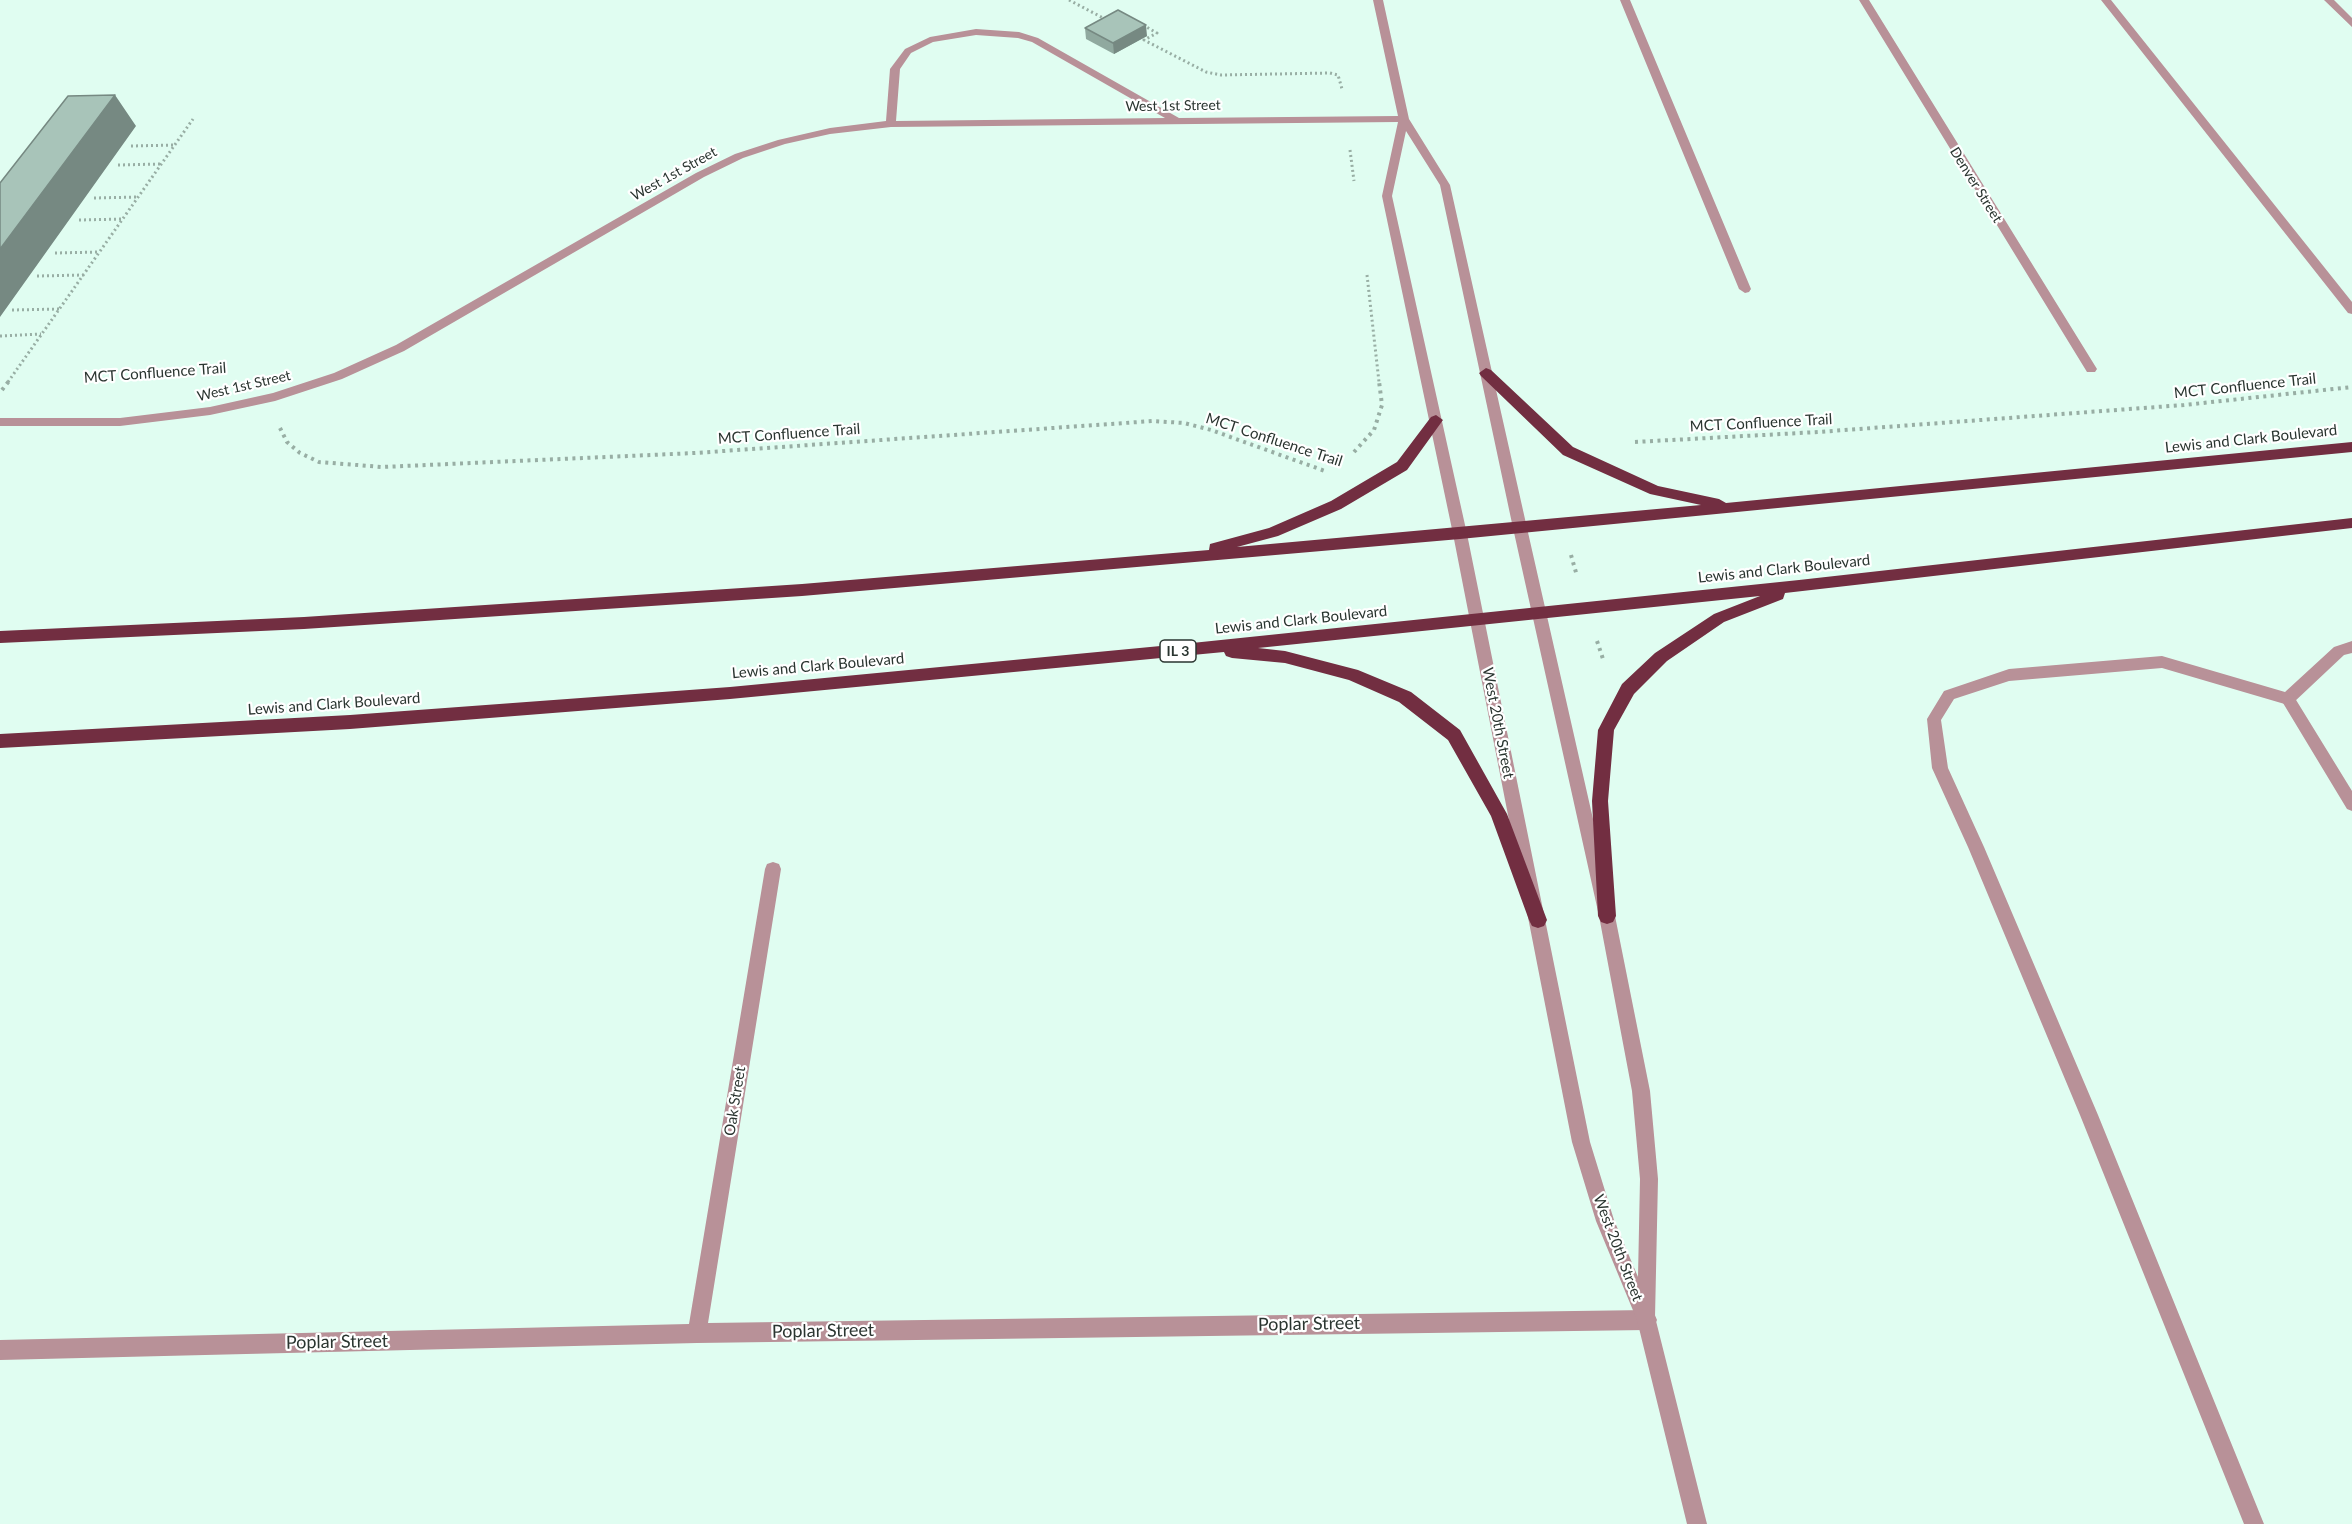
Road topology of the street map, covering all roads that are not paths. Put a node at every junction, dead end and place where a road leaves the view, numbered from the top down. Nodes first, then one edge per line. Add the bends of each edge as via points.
1 (1378, 0) edge
2 (1626, 0) edge
3 (1864, 0) edge
4 (2106, 0) edge
5 (2329, 0) edge
6 (2352, 24) edge
7 (1404, 119) junction
8 (1177, 121) junction
9 (891, 124) junction
10 (1745, 289) dead end
11 (2352, 310) edge
12 (2091, 369) dead end
13 (1486, 373) junction
14 (1436, 420) junction
15 (0, 422) edge
16 (2352, 447) edge
17 (1735, 507) junction
18 (2352, 523) edge
19 (1520, 528) junction
20 (1460, 534) junction
21 (1177, 559) junction
22 (1799, 586) junction
23 (1539, 612) junction
24 (1478, 619) junction
25 (0, 637) edge
26 (2352, 647) edge
27 (1192, 649) junction
28 (2288, 699) junction
29 (0, 741) edge
30 (2352, 804) edge
31 (773, 869) dead end
32 (1607, 916) junction
33 (1538, 920) junction
34 (1647, 1320) junction
35 (698, 1333) junction
36 (0, 1350) edge
37 (1697, 1524) edge
38 (2254, 1524) edge

1 - 7 street, West 20th Street
2 - 10 street
3 - 12 street, Denver Street
4 - 11 street
5 - 6 street
7 - 8 street, West 1st Street
7 - 13 street, West 20th Street via 1445,186
7 - 14 street, West 20th Street via 1387,196
8 - 9 street, West 1st Street
8 - 9 street via 1035,40 976,32 930,40 908,51 895,69
9 - 15 street, West 1st Street via 830,131 739,156 400,348 338,376 275,397 210,411 120,422
13 - 17 highway via 1568,451 1655,490
13 - 19 street, West 20th Street
14 - 20 street, West 20th Street
14 - 21 highway via 1402,466 1336,505 1273,532
16 - 17 highway, Lewis and Clark Boulevard
17 - 19 highway, Lewis and Clark Boulevard
18 - 22 highway, Lewis and Clark Boulevard / IL 3
19 - 20 highway, Lewis and Clark Boulevard
19 - 23 street, West 20th Street
20 - 21 highway, Lewis and Clark Boulevard
20 - 24 street, West 20th Street
21 - 25 highway, Lewis and Clark Boulevard via 802,590 304,623
22 - 23 highway, Lewis and Clark Boulevard / IL 3
22 - 32 highway via 1719,618 1661,657 1628,689 1606,730 1600,801
23 - 24 highway, Lewis and Clark Boulevard / IL 3
23 - 32 street, West 20th Street
24 - 27 highway, Lewis and Clark Boulevard / IL 3
24 - 33 street, West 20th Street
26 - 28 street via 2339,651
27 - 29 highway, Lewis and Clark Boulevard / IL 3 via 706,695 350,722
27 - 33 highway via 1285,657 1352,674 1405,697 1454,735 1499,814
28 - 30 street
28 - 38 street via 2162,662 2009,675 1949,695 1934,719 1940,768 2089,1115
31 - 35 street, Oak Street
32 - 34 street, West 20th Street via 1642,1102 1649,1179
33 - 34 street, West 20th Street via 1581,1142 1605,1221
34 - 35 street, Poplar Street
34 - 37 street, West 20th Street
35 - 36 street, Poplar Street

